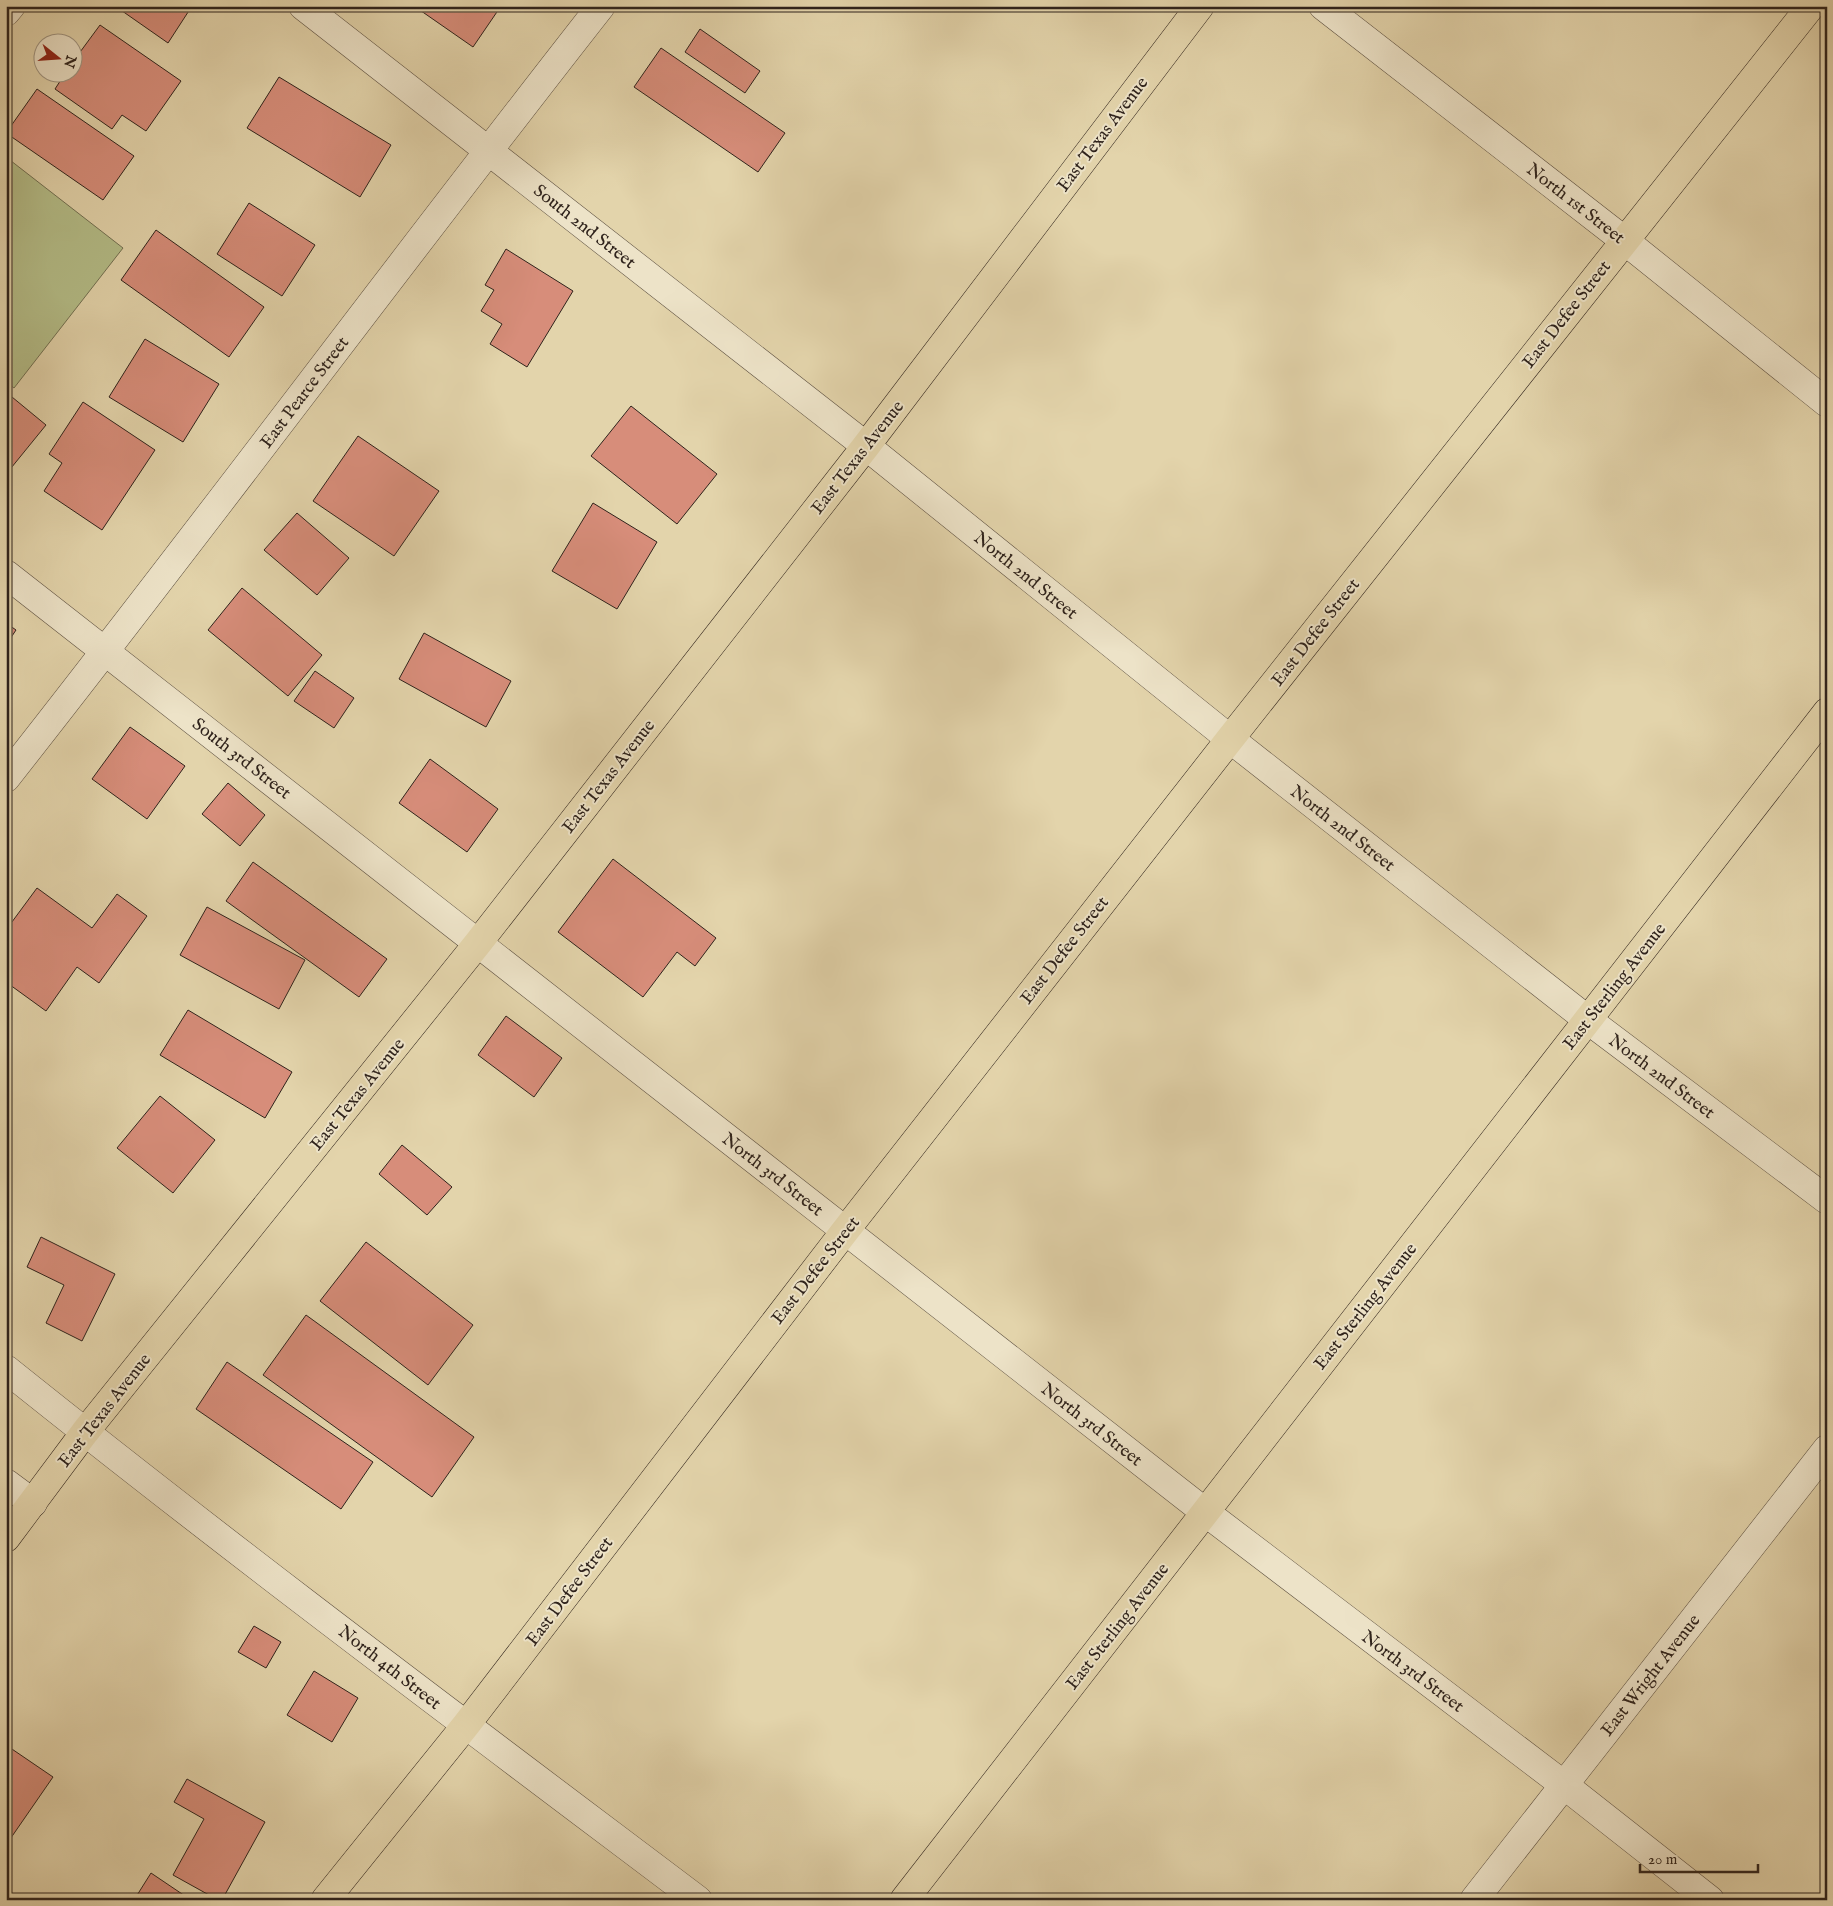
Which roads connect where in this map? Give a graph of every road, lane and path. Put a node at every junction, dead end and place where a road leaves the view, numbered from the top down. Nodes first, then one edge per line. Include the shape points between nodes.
1 (11, 6) edge
2 (303, 6) edge
3 (601, 6) edge
4 (1200, 6) edge
5 (1323, 6) edge
6 (1804, 9) edge
7 (6, 12) edge
8 (488, 150) junction
9 (1625, 241) junction
10 (1827, 403) edge
11 (866, 446) junction
12 (6, 574) edge
13 (105, 652) junction
14 (1827, 712) edge
15 (1230, 739) junction
16 (6, 778) edge
17 (478, 942) junction
18 (1588, 1020) junction
19 (1827, 1200) edge
20 (845, 1231) junction
21 (6, 1369) edge
22 (85, 1432) junction
23 (1827, 1449) edge
24 (6, 1484) edge
25 (33, 1504) junction
26 (1205, 1512) junction
27 (6, 1538) edge
28 (466, 1726) junction
29 (1564, 1785) junction
30 (325, 1900) edge
31 (698, 1900) edge
32 (904, 1900) edge
33 (1474, 1900) edge
34 (1710, 1900) edge

1 - 7 street
2 - 8 street, South 2nd Street
3 - 8 street, East Pearce Street
4 - 11 main road, East Texas Avenue
5 - 9 street, North 1st Street
6 - 9 main road, East Defee Street
8 - 11 street, South 2nd Street
8 - 13 street, East Pearce Street
9 - 10 street, North 1st Street
9 - 15 main road, East Defee Street
11 - 15 street, North 2nd Street
11 - 17 main road, East Texas Avenue
12 - 13 street, South 3rd Street
13 - 16 street, East Pearce Street
13 - 17 street, South 3rd Street
14 - 18 main road, East Sterling Avenue
15 - 18 street, North 2nd Street
15 - 20 main road, East Defee Street
17 - 20 street, North 3rd Street
17 - 22 main road, East Texas Avenue
18 - 19 street, North 2nd Street
18 - 26 main road, East Sterling Avenue
20 - 26 street, North 3rd Street
20 - 28 main road, East Defee Street
21 - 22 street, North 4th Street
22 - 25 main road, East Texas Avenue
22 - 28 street, North 4th Street
23 - 29 street, East Wright Avenue
24 - 25 street
25 - 27 main road, East Texas Avenue
26 - 29 street, North 3rd Street
26 - 32 main road, East Sterling Avenue
28 - 30 main road, East Defee Street
28 - 31 street, North 4th Street
29 - 33 street, East Wright Avenue
29 - 34 street, North 3rd Street

